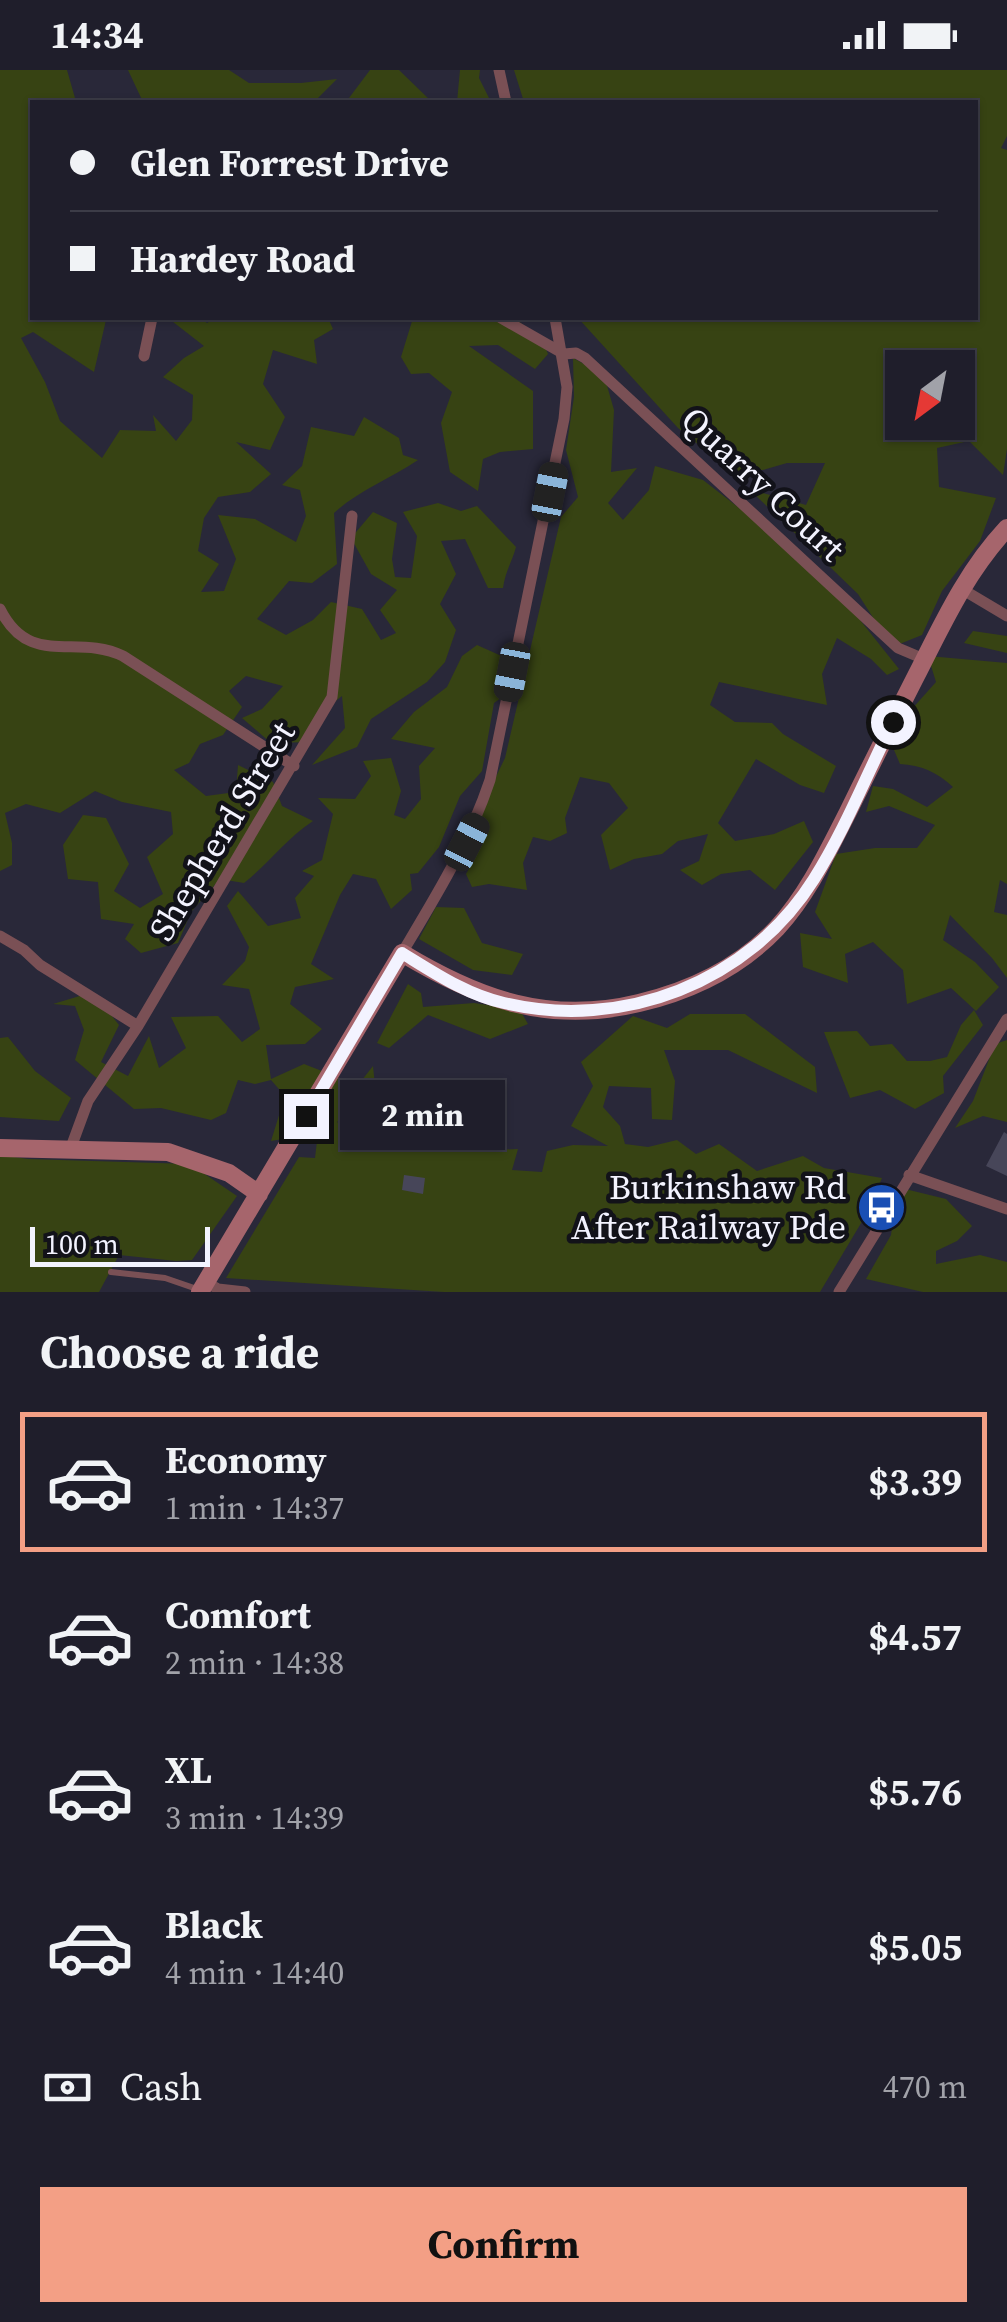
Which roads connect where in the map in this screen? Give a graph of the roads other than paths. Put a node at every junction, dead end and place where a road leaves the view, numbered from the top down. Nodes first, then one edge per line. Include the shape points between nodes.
1 (499, 70) edge
2 (506, 100) edge
3 (152, 320) edge
4 (504, 320) edge
5 (556, 320) edge
6 (564, 354) junction
7 (144, 356) dead end
8 (352, 516) dead end
9 (1007, 528) edge
10 (960, 588) junction
11 (0, 609) edge
12 (1007, 616) edge
13 (924, 659) junction
14 (294, 766) junction
15 (0, 936) edge
16 (402, 953) junction
17 (1007, 1019) edge
18 (138, 1026) junction
19 (0, 1148) edge
20 (70, 1150) junction
21 (909, 1175) junction
22 (259, 1194) junction
23 (1007, 1209) edge
24 (110, 1272) dead end
25 (202, 1288) edge
26 (245, 1292) edge
27 (840, 1292) edge

1 - 2 street
3 - 7 street
4 - 6 street, Quarry Court
5 - 6 street
6 - 13 street, Quarry Court via 585,358 898,648
6 - 16 street via 564,419 490,780 458,860
8 - 14 street, Shepherd Street via 332,698
9 - 10 street
10 - 12 street
10 - 13 street
11 - 14 street via 16,634 32,644 96,645 124,656
13 - 16 street via 814,879 776,929 731,966 677,994 612,1010 553,1012 500,1002
14 - 18 street, Shepherd Street
15 - 18 street
16 - 22 street
17 - 21 street
18 - 20 street, Shepherd Street via 88,1102
19 - 20 street
20 - 22 street via 168,1152 229,1173
21 - 23 street
21 - 27 street
22 - 25 street
24 - 25 lane
25 - 26 street

